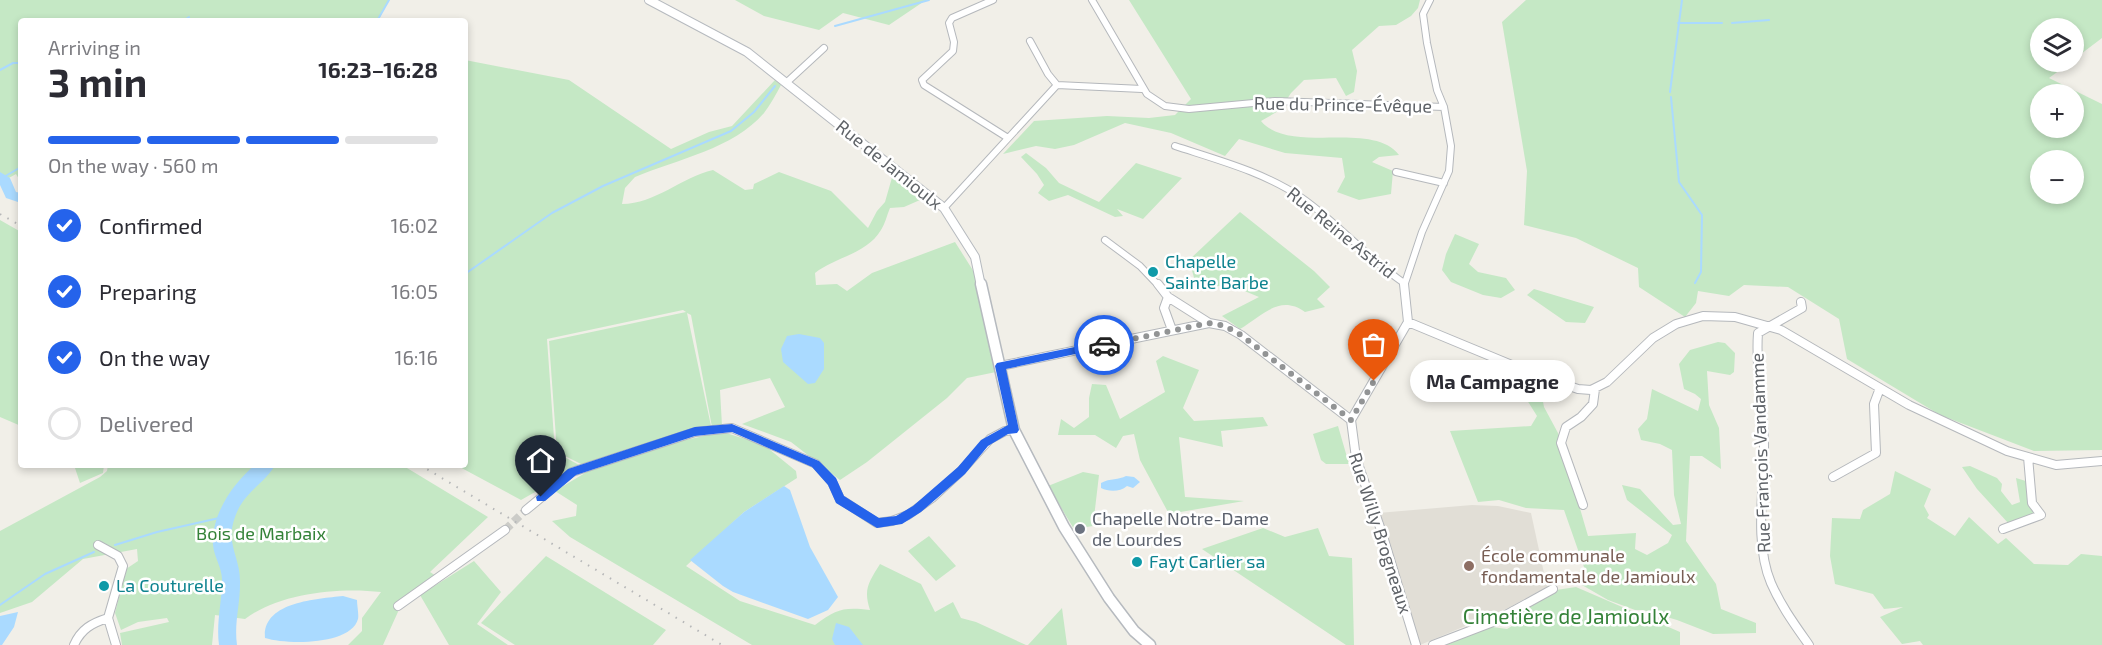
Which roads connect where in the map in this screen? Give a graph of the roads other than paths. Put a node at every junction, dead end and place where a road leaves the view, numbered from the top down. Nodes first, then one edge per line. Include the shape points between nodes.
1 (649, 0) edge
2 (993, 0) edge
3 (1092, 0) edge
4 (1431, 0) edge
5 (1030, 41) dead end
6 (824, 48) dead end
7 (786, 83) junction
8 (1056, 85) junction
9 (1142, 89) junction
10 (1444, 107) junction
11 (1008, 138) junction
12 (1175, 146) dead end
13 (1396, 172) dead end
14 (1444, 183) junction
15 (944, 208) junction
16 (1106, 240) dead end
17 (1404, 283) junction
18 (1168, 297) junction
19 (1801, 302) dead end
20 (1408, 322) junction
21 (1209, 323) junction
22 (1768, 329) junction
23 (1172, 330) junction
24 (1000, 366) junction
25 (1880, 388) junction
26 (1594, 389) junction
27 (1351, 420) junction
28 (1014, 430) junction
29 (2028, 457) junction
30 (2102, 461) edge
31 (1833, 477) dead end
32 (1583, 505) dead end
33 (526, 510) tunnel mouth
34 (506, 530) tunnel mouth
35 (2003, 530) dead end
36 (98, 545) dead end
37 (1553, 589) dead end
38 (398, 606) dead end
39 (108, 618) junction
40 (74, 645) edge
41 (116, 645) edge
42 (1150, 645) edge
43 (1416, 645) edge
44 (1433, 645) edge
45 (1809, 645) edge

1 - 7 street, Rue de Jamioulx via 747,52
2 - 11 street via 952,18 949,24 953,51 922,80 924,85
3 - 9 street
4 - 10 street via 1423,14 1437,90
5 - 8 street
6 - 7 street
7 - 15 street, Rue de Jamioulx
8 - 9 street
8 - 11 street
9 - 10 street, Rue du Prince-Évêque via 1158,105 1176,109 1275,101
10 - 14 street via 1451,146
11 - 15 street
12 - 17 street, Rue Reine Astrid via 1284,186 1336,224 1383,270
13 - 14 street
14 - 17 street
15 - 24 street, Rue de Jamioulx via 975,257
16 - 18 street via 1131,258
17 - 20 street
18 - 21 street
18 - 23 street via 1164,308
19 - 22 street, Rue François Vandamme via 1802,308
20 - 26 street via 1550,380 1588,391
20 - 27 street
21 - 23 street
21 - 27 street via 1241,335
22 - 25 street, Rue François Vandamme via 1781,330
22 - 26 street via 1720,315 1672,323
22 - 45 street, Rue François Vandamme via 1758,333 1756,363 1764,446 1764,557 1770,581 1785,611
23 - 24 street
24 - 28 street, Rue de Jamioulx
25 - 29 street, Rue François Vandamme via 2007,451
25 - 31 street via 1874,404 1876,453
26 - 32 street via 1593,404 1566,427 1561,443
27 - 43 street, Rue Willy Brogneaux via 1356,460
28 - 33 street via 985,443 962,471 898,520 877,523 840,499 832,482 816,464 732,428 695,432 572,472
28 - 42 street, Rue de Jamioulx via 1064,527 1109,598
29 - 30 street, Rue François Vandamme via 2056,465
29 - 35 street via 2032,503 2041,515
34 - 38 street
36 - 39 street via 118,556 123,566
37 - 44 street via 1493,622
39 - 40 street via 87,625
39 - 41 street

